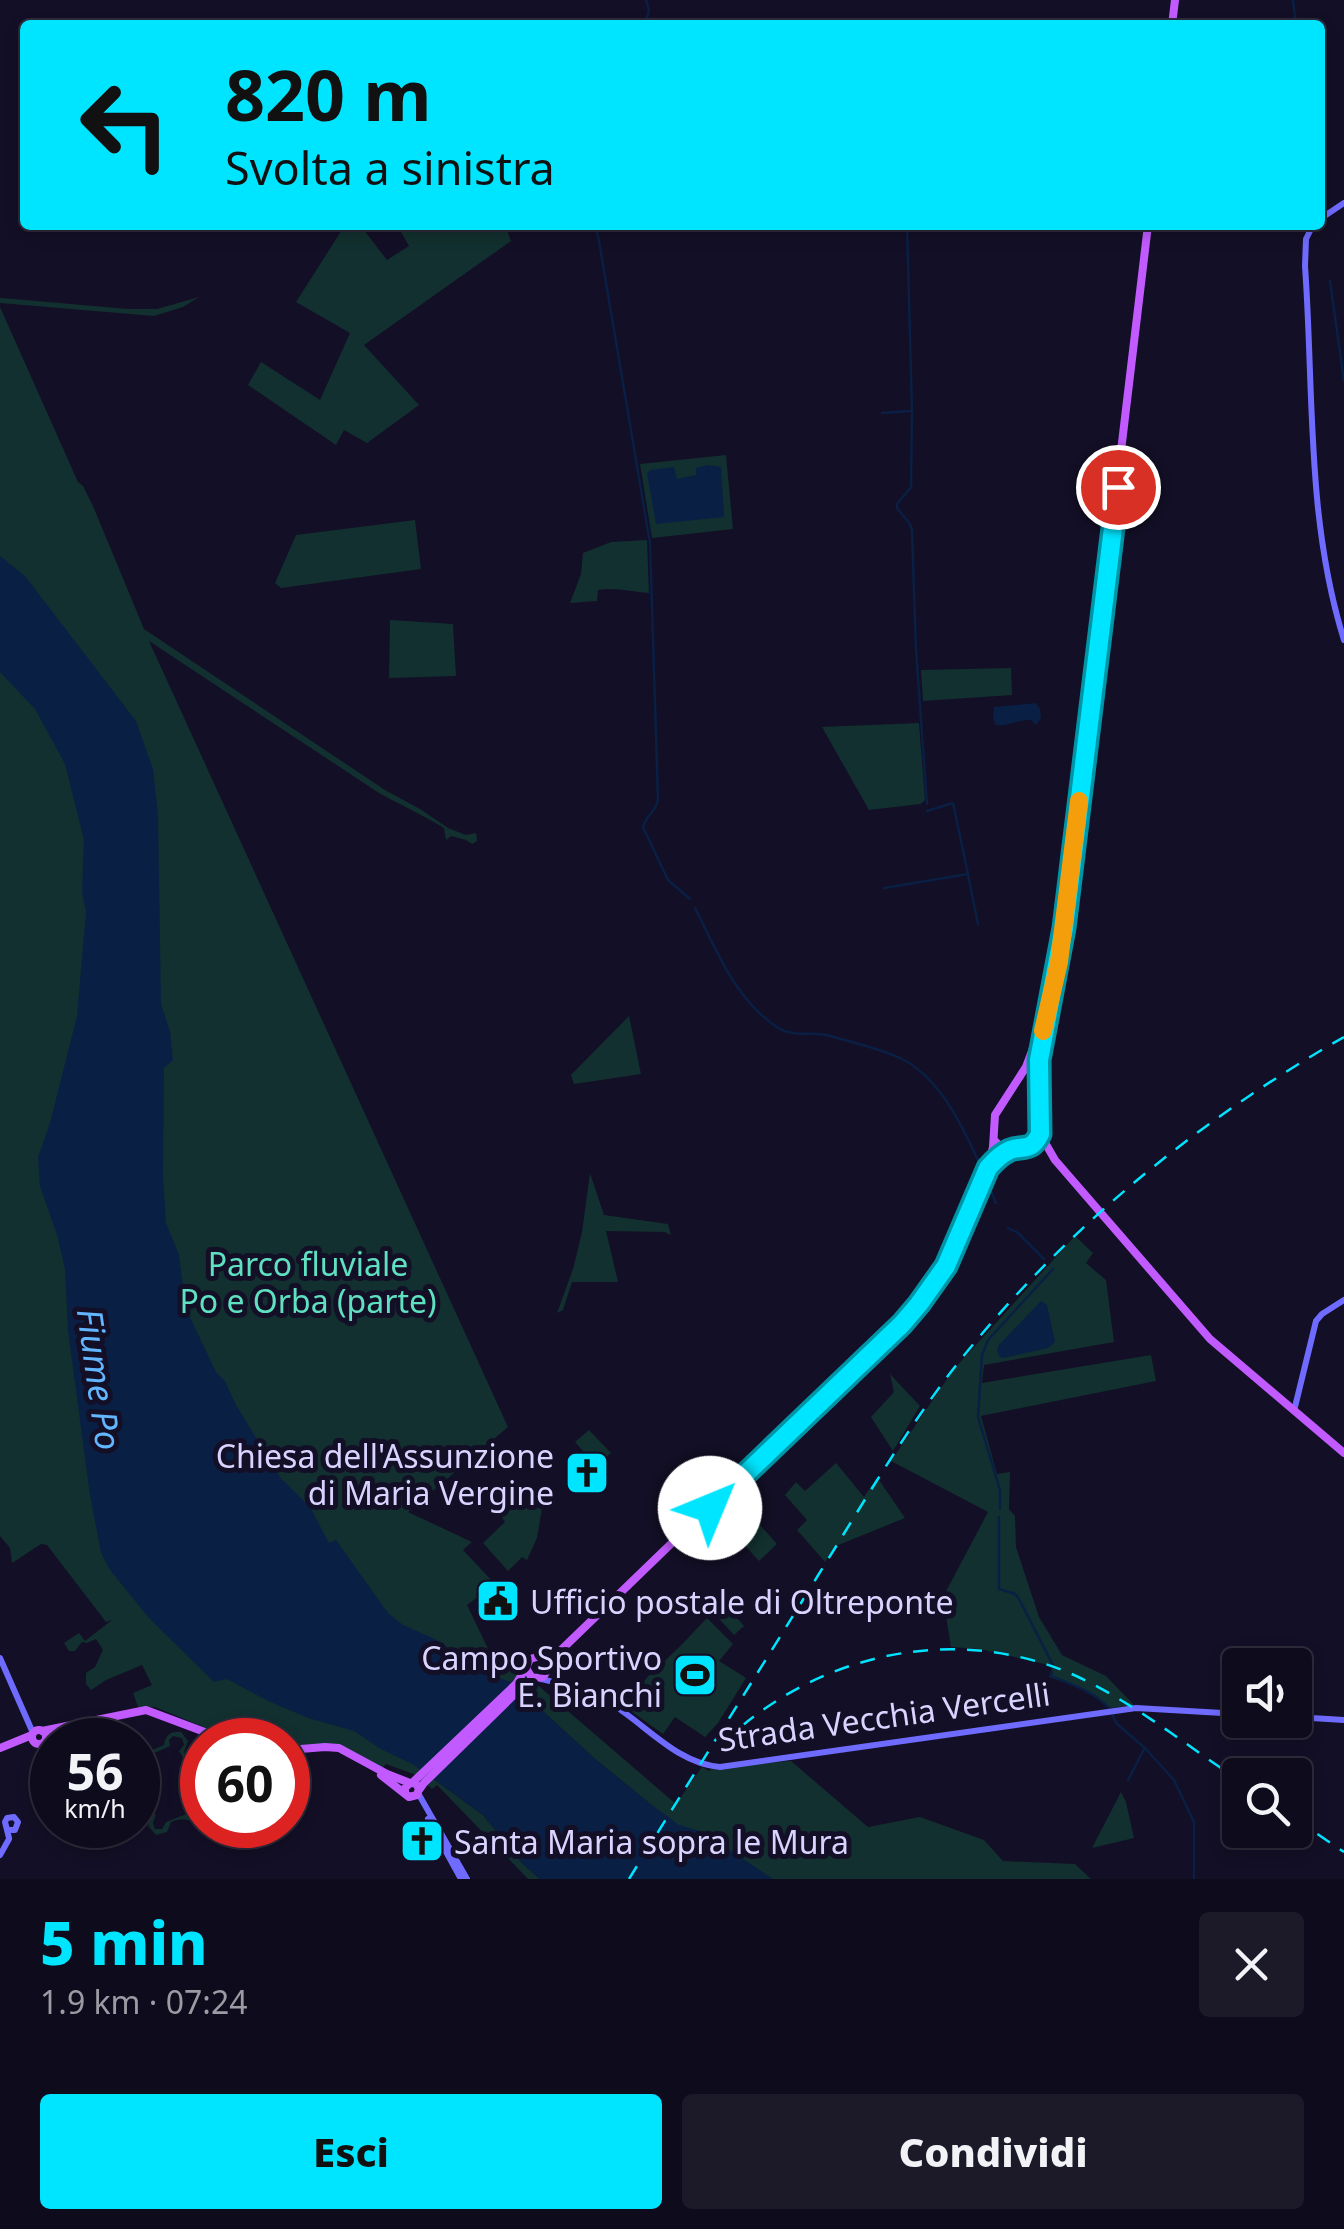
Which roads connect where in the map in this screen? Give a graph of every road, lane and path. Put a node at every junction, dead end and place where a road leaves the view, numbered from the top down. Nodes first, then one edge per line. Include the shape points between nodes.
1 (1147, 230) edge
2 (1311, 230) edge
3 (1344, 638) edge
4 (1046, 1017) junction
5 (1011, 1091) junction
6 (1039, 1095) junction
7 (1040, 1134) junction
8 (994, 1140) junction
9 (1024, 1148) junction
10 (1013, 1149) junction
11 (1054, 1160) junction
12 (986, 1172) junction
13 (1344, 1300) edge
14 (1294, 1411) junction
15 (1344, 1453) edge
16 (559, 1652) junction
17 (540, 1657) junction
18 (0, 1658) edge
19 (548, 1669) junction
20 (531, 1676) junction
21 (556, 1682) junction
22 (1222, 1713) edge
23 (105, 1718) edge
24 (1312, 1718) edge
25 (30, 1720) edge
26 (1344, 1720) edge
27 (180, 1723) edge
28 (30, 1738) edge
29 (0, 1748) edge
30 (310, 1748) edge
31 (415, 1788) junction
32 (6, 1828) edge
33 (0, 1855) edge
34 (464, 1879) edge

1 - 4 main road via 1064,928
2 - 3 street via 1305,266 1316,493 1326,572
4 - 5 main road
4 - 6 main road
5 - 6 main road via 1028,1084
5 - 8 main road via 995,1115
6 - 7 main road
7 - 9 main road
7 - 11 main road
8 - 10 main road
8 - 12 main road
9 - 10 main road
9 - 11 main road
10 - 12 main road
11 - 14 main road via 1210,1340
12 - 16 main road via 956,1246 919,1304
13 - 14 street via 1316,1321
14 - 15 main road
16 - 17 main road
16 - 19 main road
17 - 19 main road
17 - 20 main road via 530,1659
18 - 25 street
19 - 20 main road
19 - 21 street
20 - 21 street, Strada Vecchia Vercelli
20 - 31 main road
21 - 22 street, Strada Vecchia Vercelli via 605,1700 694,1762 720,1768 1136,1708
23 - 27 main road via 146,1710
24 - 26 street
28 - 29 main road
30 - 31 main road via 339,1748
31 - 34 street
32 - 33 street

